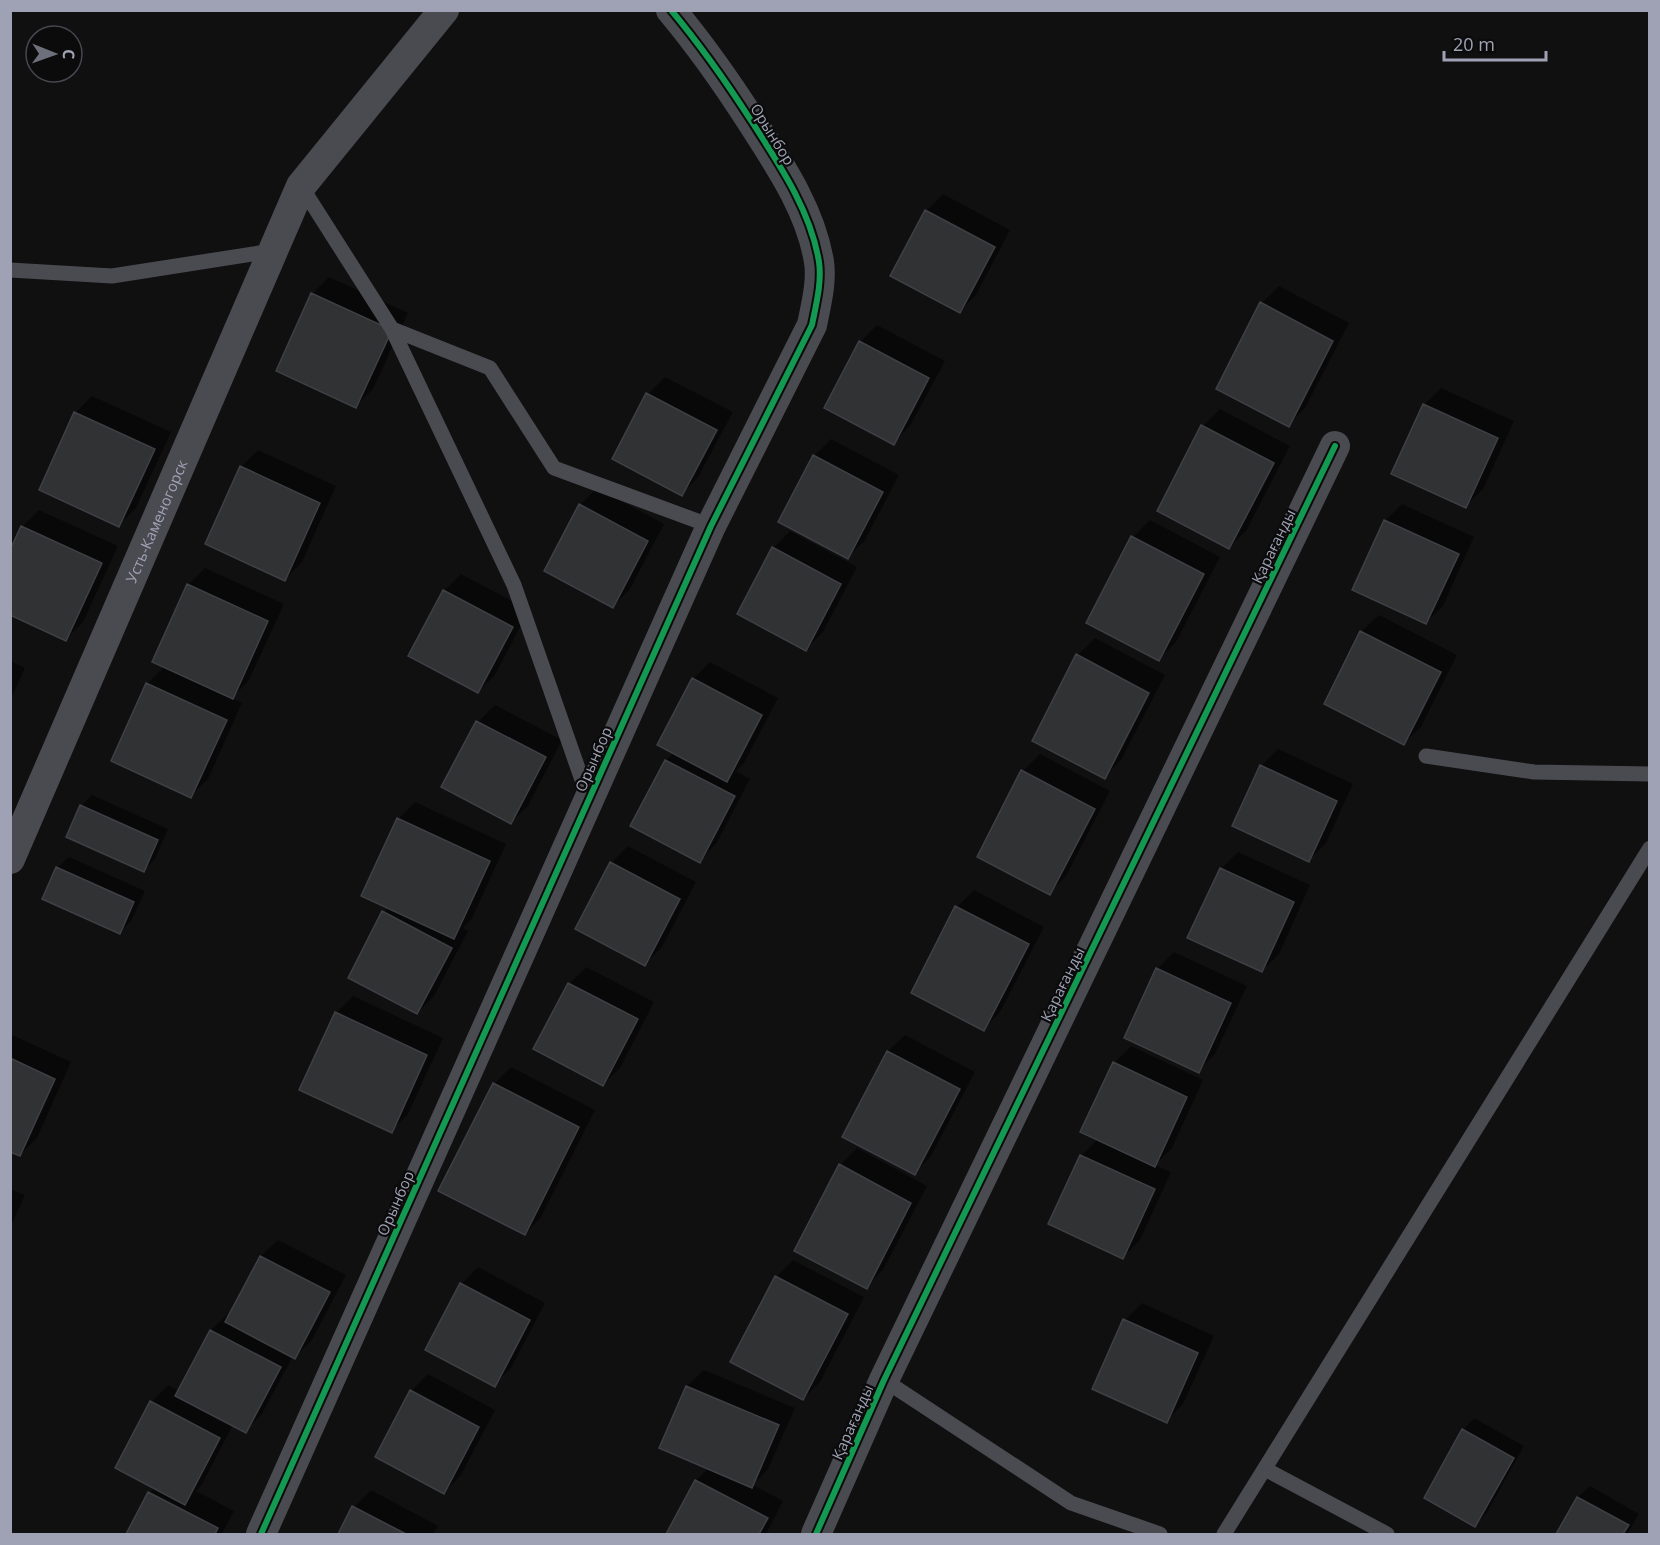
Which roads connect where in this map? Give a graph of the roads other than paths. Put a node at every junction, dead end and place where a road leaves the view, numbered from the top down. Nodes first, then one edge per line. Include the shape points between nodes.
1 (444, 10) edge
2 (671, 10) edge
3 (301, 186) junction
4 (272, 251) junction
5 (10, 270) edge
6 (392, 329) junction
7 (1335, 446) dead end
8 (711, 526) junction
9 (1426, 756) dead end
10 (1650, 774) edge
11 (589, 799) junction
12 (1650, 848) edge
13 (10, 859) edge
14 (884, 1380) junction
15 (1265, 1469) junction
16 (261, 1534) edge
17 (816, 1534) edge
18 (1160, 1534) edge
19 (1224, 1534) edge
20 (1387, 1534) edge

1 - 3 street, Усть-Каменогорск
2 - 8 street, Орынбор via 699,44 778,162 801,209 819,264 812,325
3 - 4 street, Усть-Каменогорск
3 - 6 lane
4 - 5 lane via 112,276
4 - 13 street, Усть-Каменогорск
6 - 8 lane via 490,368 554,468
6 - 11 lane via 514,585
7 - 14 street, Қарағанды
8 - 11 street, Орынбор
9 - 10 lane via 1534,772
11 - 16 street, Орынбор
12 - 15 lane
14 - 17 street, Қарағанды
14 - 18 lane via 1071,1503
15 - 19 lane
15 - 20 lane

